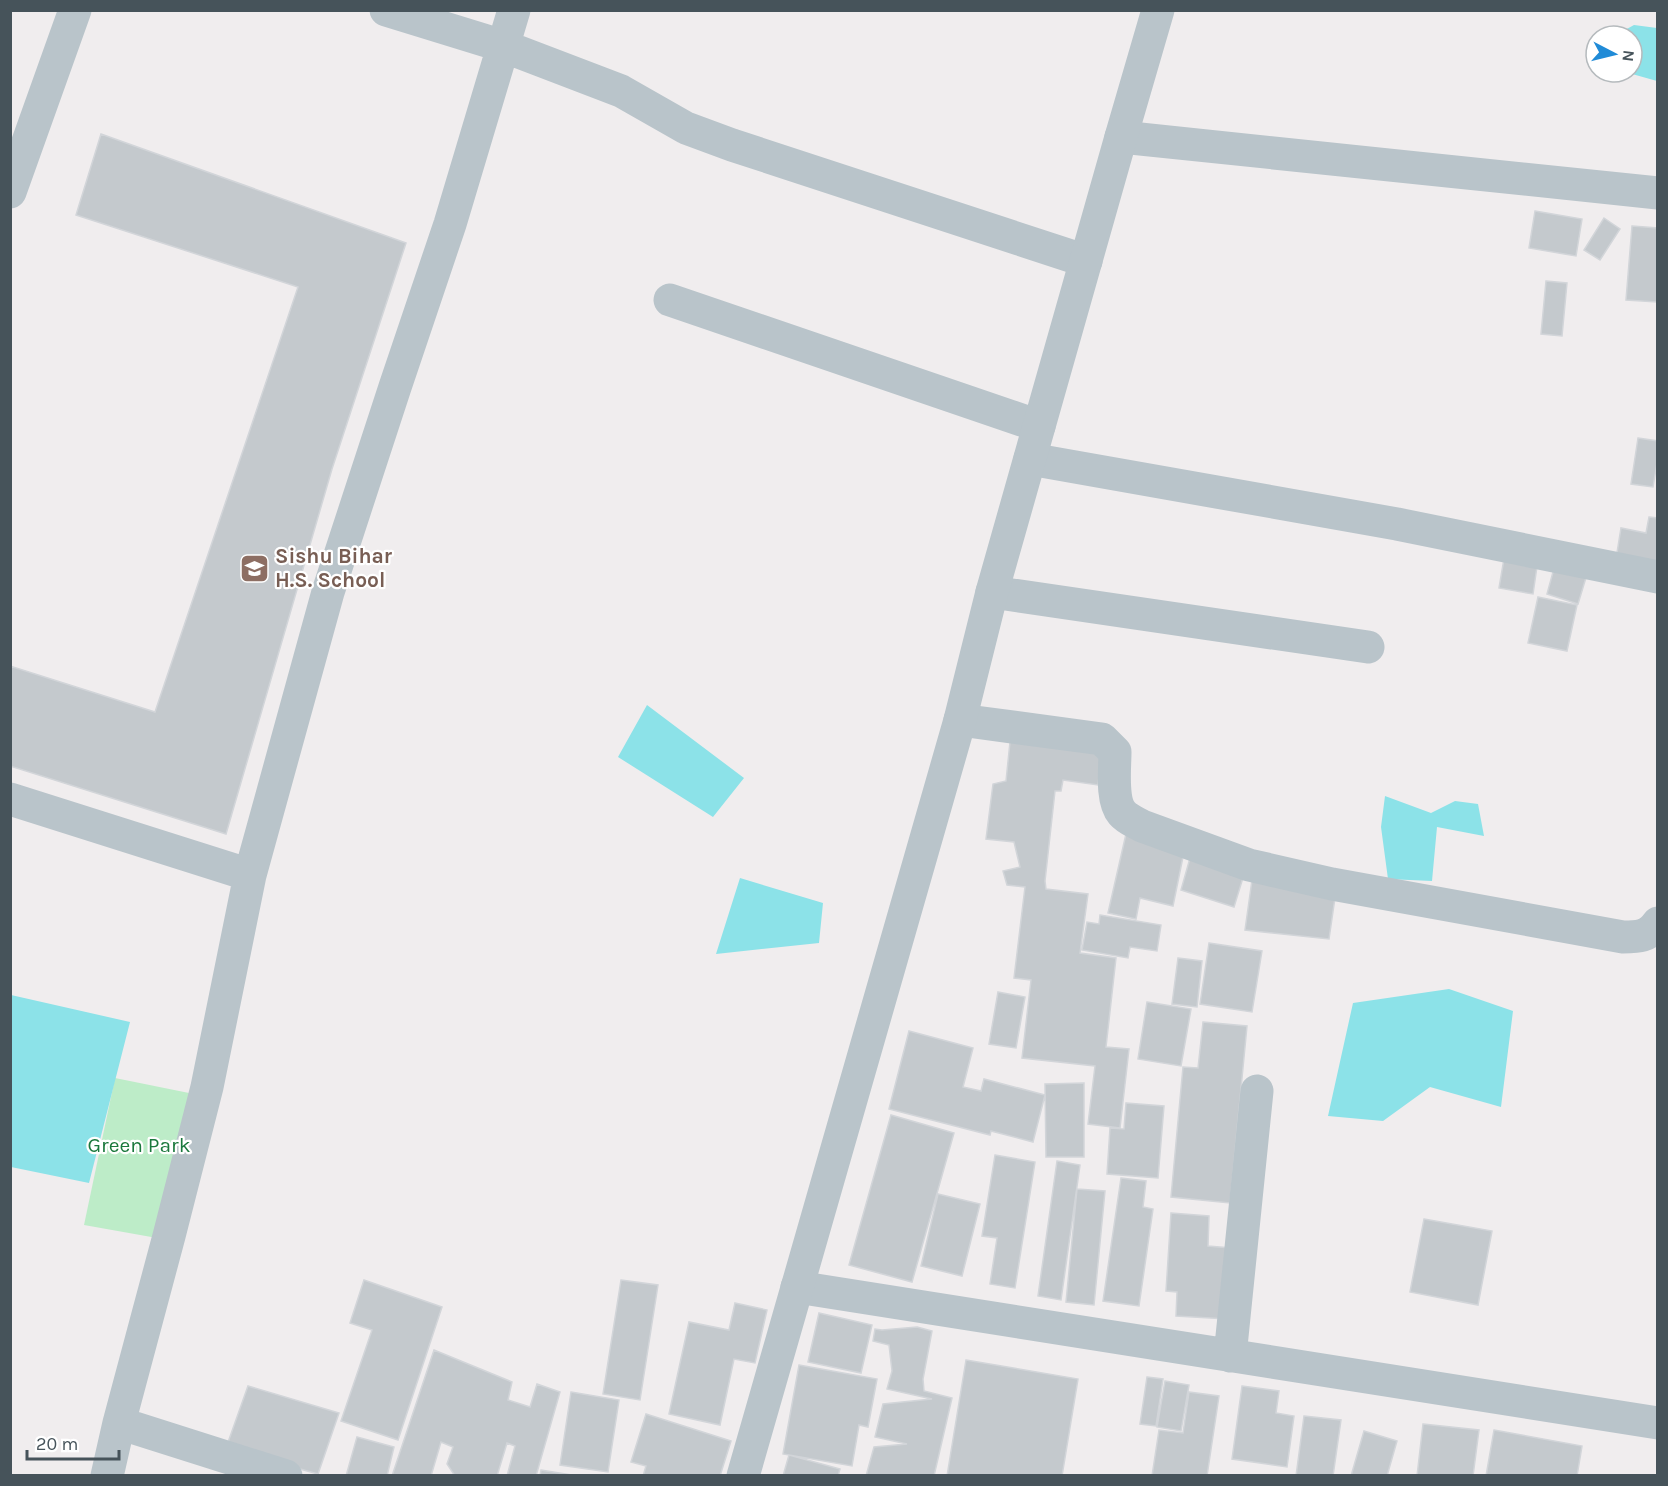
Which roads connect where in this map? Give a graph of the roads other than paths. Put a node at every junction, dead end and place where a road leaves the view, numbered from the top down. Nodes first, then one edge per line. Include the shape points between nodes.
1 (75, 10) edge
2 (386, 10) edge
3 (514, 10) edge
4 (1158, 10) edge
5 (503, 46) junction
6 (1121, 136) junction
7 (10, 192) edge
8 (1658, 193) edge
9 (1086, 261) junction
10 (670, 300) dead end
11 (1039, 426) junction
12 (1030, 459) junction
13 (1658, 577) edge
14 (992, 591) junction
15 (1368, 647) dead end
16 (960, 720) junction
17 (10, 799) edge
18 (250, 875) junction
19 (1658, 923) edge
20 (1257, 1091) dead end
21 (797, 1287) junction
22 (1230, 1356) junction
23 (1658, 1423) edge
24 (119, 1424) junction
25 (107, 1476) edge
26 (286, 1476) edge
27 (743, 1476) edge

1 - 7 street
2 - 5 street
3 - 5 street
4 - 6 street
5 - 9 street via 621,92 686,128
5 - 18 street via 450,224 328,592
6 - 8 street
6 - 9 street
9 - 11 street
10 - 11 street
11 - 12 street
12 - 13 street via 1397,524
12 - 14 street
14 - 15 street
14 - 16 street
16 - 19 street via 1102,739 1115,752 1116,801 1121,813 1142,826 1249,865 1623,937 1641,937
16 - 21 street
17 - 18 street
18 - 24 street via 207,1087
20 - 22 street
21 - 22 street
21 - 27 street
22 - 23 street
24 - 25 street
24 - 26 street

